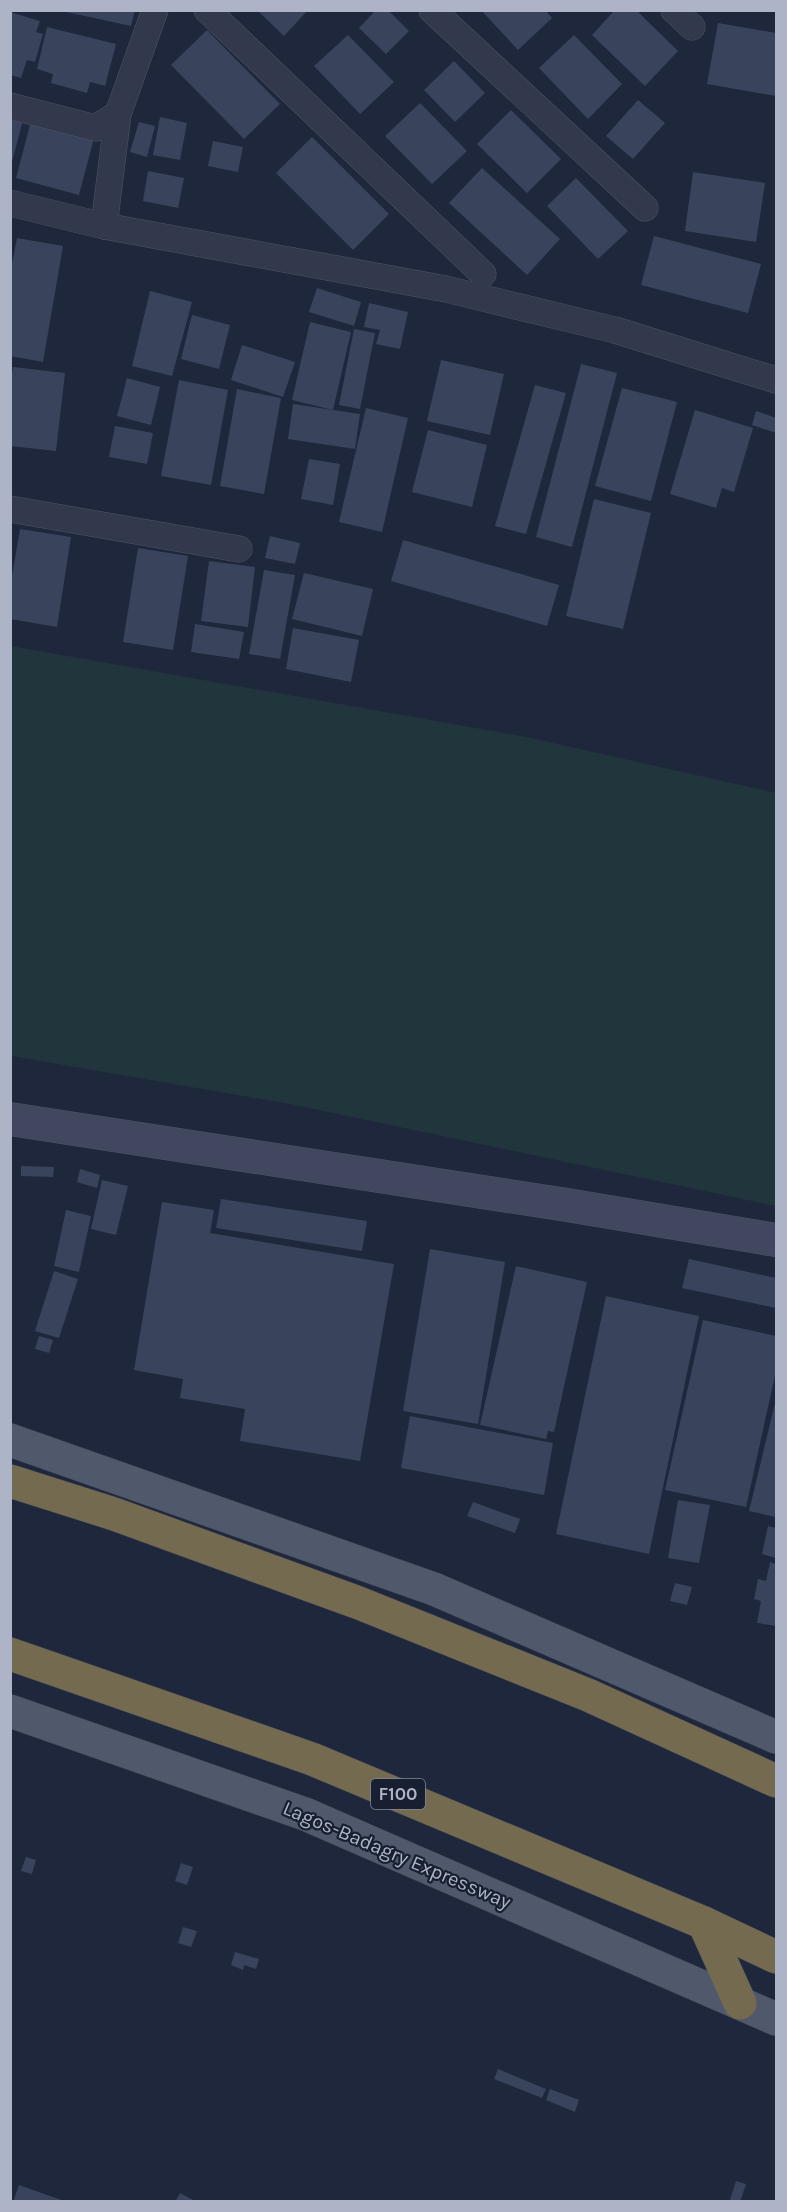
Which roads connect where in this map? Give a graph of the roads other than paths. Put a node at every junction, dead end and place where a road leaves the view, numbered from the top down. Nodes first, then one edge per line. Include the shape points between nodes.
1 (155, 10) edge
2 (207, 10) edge
3 (432, 10) edge
4 (10, 106) edge
5 (118, 114) junction
6 (10, 203) edge
7 (645, 208) dead end
8 (104, 226) junction
9 (483, 274) dead end
10 (776, 379) edge
11 (10, 509) edge
12 (239, 549) dead end
13 (10, 1119) edge
14 (777, 1240) edge
15 (10, 1440) edge
16 (10, 1481) edge
17 (10, 1654) edge
18 (10, 1711) edge
19 (777, 1737) edge
20 (777, 1781) edge
21 (704, 1923) junction
22 (777, 1957) edge
23 (740, 2002) junction
24 (777, 2019) edge

1 - 5 street
2 - 9 street
3 - 7 street
4 - 5 street via 96,128
5 - 8 street
6 - 8 street
8 - 10 street via 446,289 615,330
11 - 12 street
13 - 14 main road
15 - 19 main road via 434,1589
16 - 20 highway via 114,1514 359,1603 588,1695
17 - 21 highway, F100 via 312,1759
18 - 23 main road, Lagos-Badagry Expressway via 305,1814
21 - 22 highway, F100
21 - 23 highway
23 - 24 main road, Lagos-Badagry Expressway

